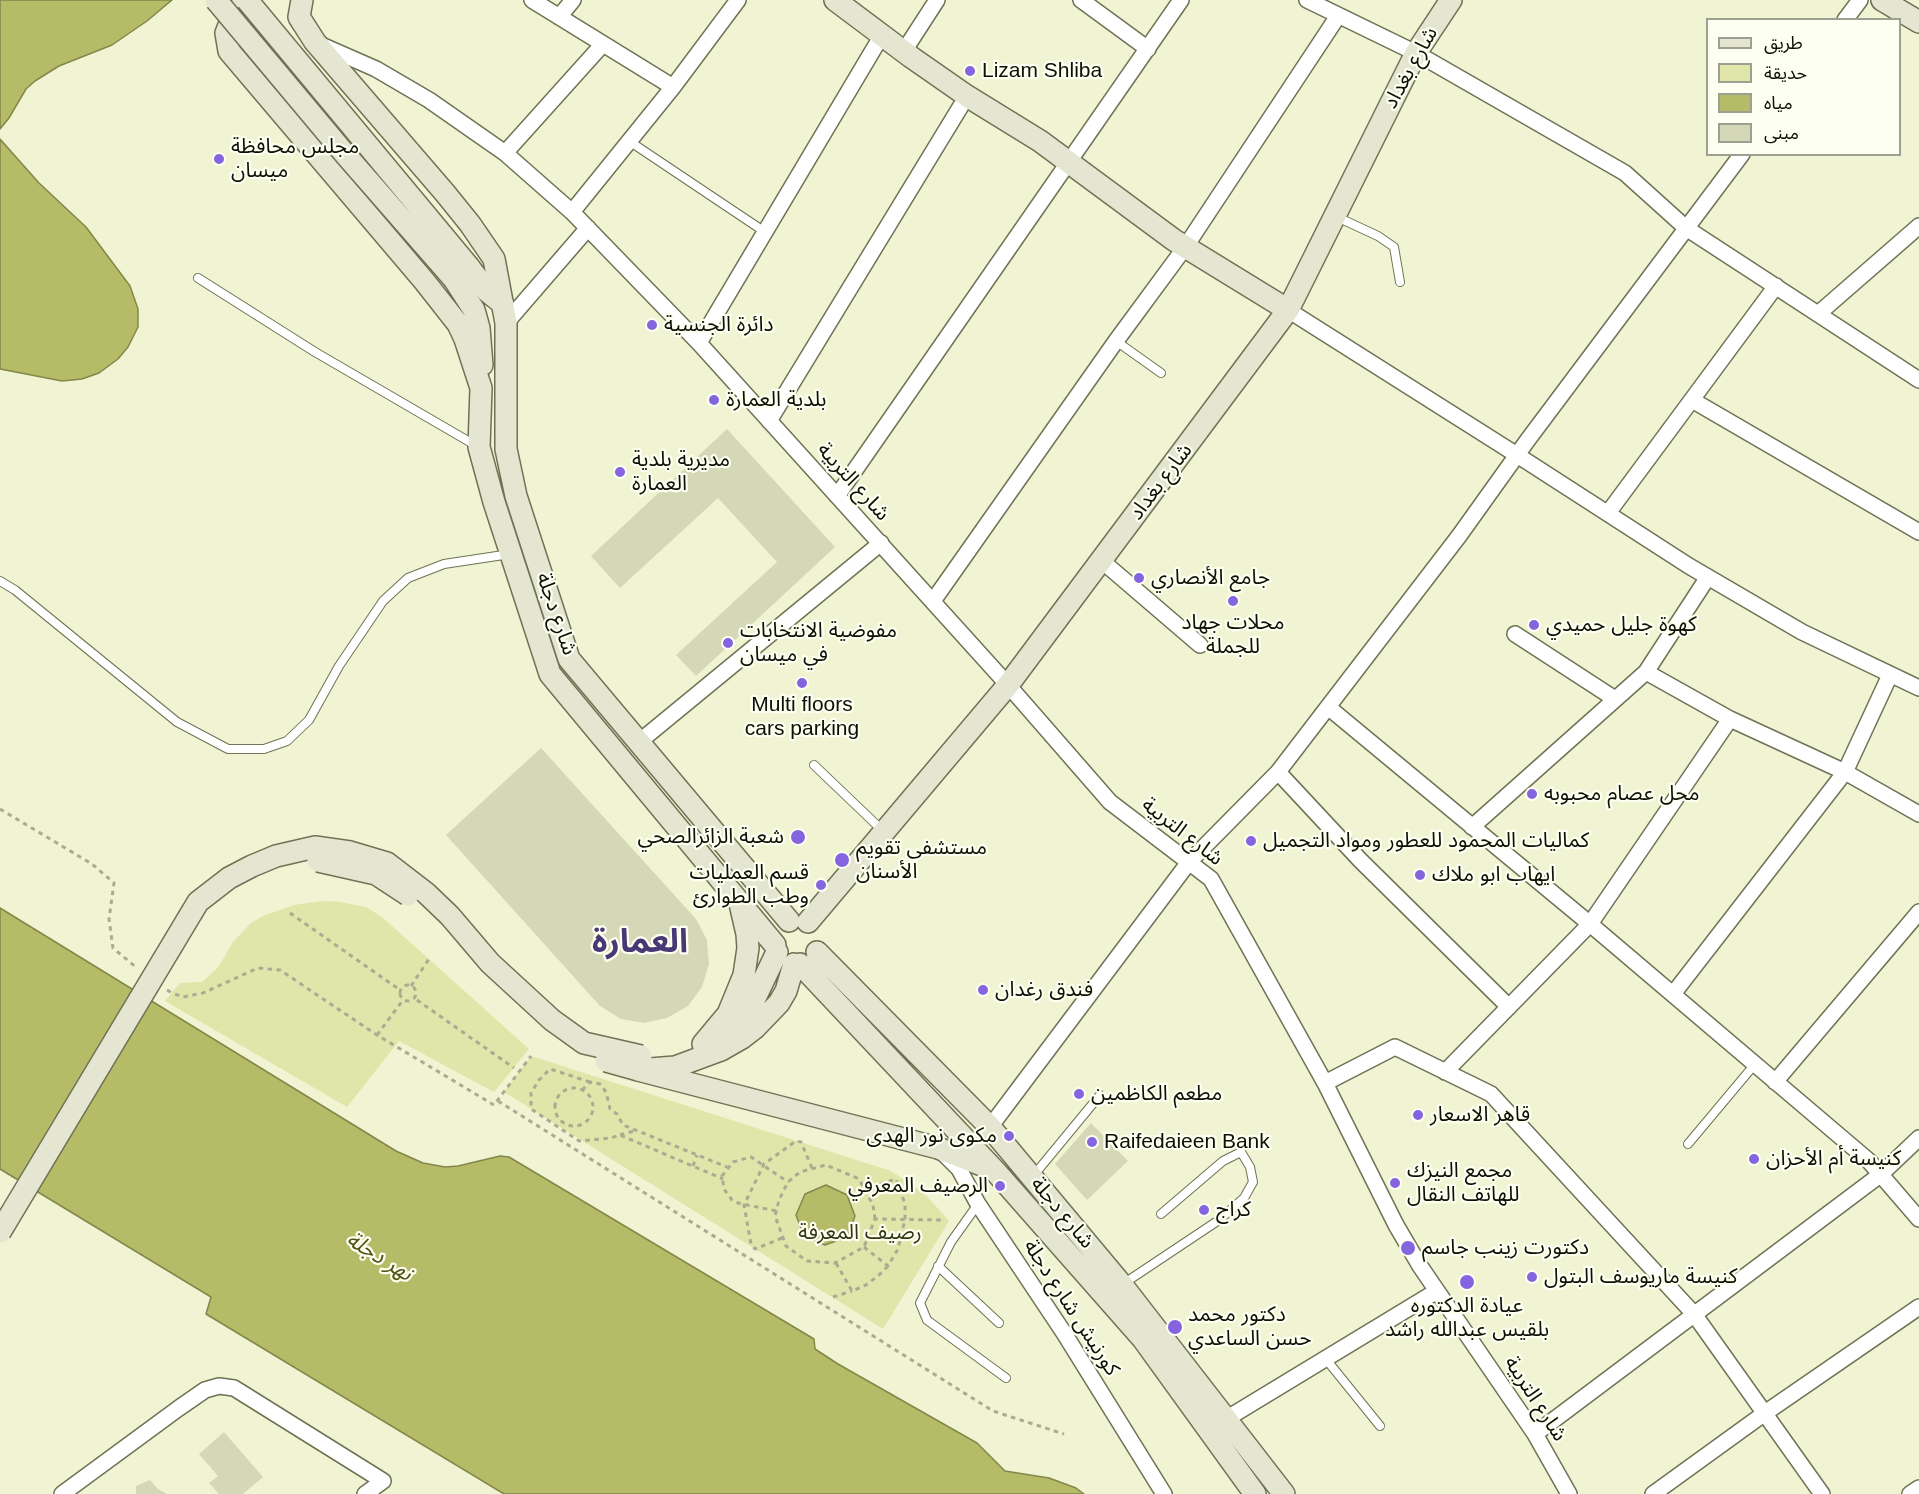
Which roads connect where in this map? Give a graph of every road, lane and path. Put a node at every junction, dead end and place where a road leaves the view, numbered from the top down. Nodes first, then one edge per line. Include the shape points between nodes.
1 (216, 0) edge
2 (247, 0) edge
3 (302, 0) edge
4 (531, 0) edge
5 (573, 0) edge
6 (738, 0) edge
7 (835, 0) edge
8 (937, 0) edge
9 (1081, 0) edge
10 (1181, 0) edge
11 (1306, 0) edge
12 (1451, 0) edge
13 (1860, 0) edge
14 (1882, 0) edge
15 (1338, 16) junction
16 (560, 17) junction
17 (1846, 18) edge
18 (1919, 22) edge
19 (882, 35) junction
20 (315, 42) junction
21 (603, 44) junction
22 (1148, 49) junction
23 (904, 51) junction
24 (1416, 53) junction
25 (673, 87) junction
26 (967, 96) junction
27 (629, 141) junction
28 (505, 153) junction
29 (1740, 156) edge
30 (1069, 162) junction
31 (572, 212) junction
32 (1335, 217) junction
33 (1919, 226) edge
34 (588, 228) junction
35 (1686, 228) junction
36 (765, 232) junction
37 (1186, 246) junction
38 (461, 273) junction
39 (198, 278) dead end
40 (1400, 282) dead end
41 (1776, 286) junction
42 (1288, 310) junction
43 (504, 314) junction
44 (1818, 314) junction
45 (1116, 341) junction
46 (699, 343) junction
47 (1161, 373) dead end
48 (1919, 380) edge
49 (481, 388) junction
50 (1692, 400) junction
51 (769, 421) junction
52 (479, 447) junction
53 (1517, 454) junction
54 (837, 496) junction
55 (1608, 513) junction
56 (1919, 532) edge
57 (881, 543) junction
58 (512, 554) junction
59 (1102, 561) junction
60 (1708, 577) junction
61 (0, 581) edge
62 (933, 601) junction
63 (1515, 634) dead end
64 (1200, 645) dead end
65 (1646, 672) junction
66 (1890, 675) junction
67 (1008, 685) junction
68 (1919, 688) edge
69 (1615, 699) junction
70 (1328, 707) junction
71 (1730, 719) junction
72 (639, 742) junction
73 (814, 765) dead end
74 (1278, 772) junction
75 (1845, 772) junction
76 (0, 809) edge
77 (1919, 814) edge
78 (1472, 827) junction
79 (884, 832) junction
80 (1189, 862) junction
81 (740, 904) junction
82 (1919, 912) edge
83 (290, 913) dead end
84 (798, 922) junction
85 (1590, 924) junction
86 (793, 956) junction
87 (429, 959) dead end
88 (139, 969) dead end
89 (411, 986) junction
90 (164, 987) dead end
91 (400, 990) junction
92 (1672, 994) junction
93 (403, 1000) junction
94 (417, 1000) dead end
95 (1509, 1007) junction
96 (377, 1035) junction
97 (703, 1044) junction
98 (531, 1056) dead end
99 (639, 1063) junction
100 (1755, 1064) junction
101 (514, 1068) dead end
102 (1445, 1071) junction
103 (578, 1078) junction
104 (590, 1082) junction
105 (1775, 1082) junction
106 (1325, 1083) junction
107 (576, 1088) junction
108 (582, 1090) junction
109 (1100, 1095) dead end
110 (498, 1101) junction
111 (563, 1122) junction
112 (554, 1125) junction
113 (623, 1125) junction
114 (990, 1127) junction
115 (561, 1130) junction
116 (636, 1130) junction
117 (627, 1132) junction
118 (620, 1135) junction
119 (1919, 1138) edge
120 (631, 1139) junction
121 (1688, 1144) dead end
122 (938, 1148) junction
123 (697, 1155) junction
124 (764, 1164) junction
125 (693, 1166) junction
126 (727, 1167) junction
127 (812, 1168) junction
128 (996, 1172) junction
129 (1880, 1175) junction
130 (1032, 1177) junction
131 (723, 1179) junction
132 (788, 1182) junction
133 (865, 1189) junction
134 (978, 1204) junction
135 (744, 1205) junction
136 (776, 1211) junction
137 (1161, 1214) dead end
138 (875, 1219) junction
139 (1919, 1219) edge
140 (905, 1220) junction
141 (942, 1220) dead end
142 (0, 1232) edge
143 (782, 1239) junction
144 (0, 1245) edge
145 (864, 1247) junction
146 (836, 1263) junction
147 (888, 1266) junction
148 (938, 1266) junction
149 (1122, 1285) junction
150 (852, 1291) junction
151 (1437, 1291) junction
152 (833, 1297) dead end
153 (1919, 1308) edge
154 (1694, 1314) junction
155 (999, 1323) dead end
156 (1325, 1358) junction
157 (1006, 1378) dead end
158 (1765, 1413) junction
159 (1226, 1419) junction
160 (1380, 1426) dead end
161 (1064, 1434) dead end
162 (1535, 1434) junction
163 (1919, 1488) edge
164 (62, 1494) edge
165 (365, 1494) edge
166 (1164, 1494) edge
167 (1255, 1494) edge
168 (1284, 1494) edge
169 (1569, 1494) edge
170 (1653, 1494) edge
171 (1822, 1494) edge
172 (1910, 1494) edge

1 - 38 main road, bridge via 344,153
2 - 38 main road, bridge
2 - 49 main road, شارع دجلة via 233,15 226,33 229,51 458,324
3 - 20 main road, شارع دجلة via 298,17
4 - 16 street
5 - 16 street
6 - 25 street
7 - 19 main road
8 - 23 street
9 - 22 street
10 - 22 street
11 - 15 street
12 - 24 main road, شارع بغداد
13 - 17 street
14 - 18 main road
15 - 24 street
15 - 37 street
16 - 21 street
19 - 23 main road
19 - 36 street
20 - 28 street, شارع التربية via 429,100
20 - 43 main road, شارع دجلة via 485,244 494,259
21 - 25 street
21 - 28 street
22 - 30 street
23 - 26 main road
24 - 32 main road, شارع بغداد
24 - 35 street via 1625,173
25 - 27 street
26 - 30 main road
26 - 51 street
27 - 31 street
27 - 36 lane
28 - 31 street, شارع التربية
29 - 35 street
30 - 37 main road
30 - 54 street
31 - 34 street, شارع التربية
32 - 40 lane via 1394,247
32 - 42 main road, شارع بغداد
33 - 44 street
34 - 43 street
34 - 46 street, شارع التربية
35 - 41 street
35 - 53 street
36 - 46 street
37 - 42 main road
37 - 45 street
38 - 43 main road via 487,291
38 - 49 main road, شارع دجلة via 479,328 483,355
39 - 52 lane via 315,352
41 - 44 street
41 - 50 street
42 - 53 street
42 - 59 main road, شارع بغداد
43 - 72 main road, شارع دجلة via 506,449 516,496 569,659
44 - 48 street
45 - 47 lane
45 - 62 street
46 - 51 street, شارع التربية
49 - 52 main road, شارع دجلة
50 - 55 street
50 - 56 street
51 - 54 street, شارع التربية
52 - 58 main road, شارع دجلة
53 - 55 street
53 - 70 street
54 - 57 street, شارع التربية
55 - 60 street
57 - 62 street, شارع التربية
57 - 72 street
58 - 61 lane via 444,564 408,578 383,601 339,666 309,720 287,741 264,749 228,749 177,722
58 - 81 main road, شارع دجلة via 550,674
59 - 64 street
59 - 67 main road, شارع بغداد
60 - 65 street
60 - 66 street via 1802,632
62 - 67 street, شارع التربية
63 - 69 street
65 - 69 street
65 - 71 street
66 - 68 street
66 - 75 street
67 - 79 main road, شارع بغداد
67 - 80 street, شارع التربية via 1110,802
69 - 78 street
70 - 74 street
70 - 78 street
71 - 75 street
71 - 85 street
72 - 84 main road, شارع دجلة
73 - 79 lane
74 - 80 street
74 - 95 street via 1360,860
75 - 77 street
75 - 92 street
76 - 88 path via 92,864 114,883 110,919 114,948
78 - 85 street
79 - 84 main road, شارع بغداد
80 - 106 street, شارع التربية via 1211,879
80 - 114 street
81 - 86 main road, شارع دجلة
81 - 97 main road via 748,948 744,975 728,1014
82 - 105 street
83 - 91 path
84 - 86 main road, شارع بغداد via 778,931
84 - 86 main road, شارع دجلة via 813,926 819,939
85 - 92 street
85 - 95 street
86 - 97 main road via 734,1029
86 - 99 main road via 789,984 779,1003 742,1038 675,1067
86 - 114 main road, شارع دجلة
86 - 128 main road, شارع دجلة
87 - 89 path
89 - 91 path
89 - 93 path via 415,997
90 - 96 path via 183,997 203,993 258,968 280,970
91 - 93 path
92 - 100 street
93 - 96 path
94 - 101 path
95 - 102 street
96 - 110 path via 494,1106
97 - 99 main road
98 - 110 path
99 - 122 main road
99 - 142 main road, bridge via 584,1043 552,1020 490,963 426,893 387,863 315,847 276,856 229,878 198,902
99 - 144 main road, bridge via 575,1053 494,981 436,918 376,874 315,860 272,872 235,889 211,908 195,929
100 - 105 street
100 - 121 lane
102 - 106 street via 1395,1047
102 - 154 street via 1491,1094
103 - 104 path
103 - 107 path
103 - 112 path via 550,1069 531,1093 531,1109
104 - 108 path
104 - 113 path via 600,1084 610,1109
105 - 129 street via 1869,1161
106 - 151 street, شارع التربية via 1396,1225
107 - 108 path
107 - 111 path via 564,1091 556,1101 556,1113
108 - 111 path via 593,1102 590,1118 576,1126
109 - 130 lane
110 - 161 path via 993,1411
111 - 112 path
111 - 115 path
112 - 115 path
113 - 116 path
113 - 117 path
114 - 130 main road, شارع دجلة
115 - 118 path via 579,1141
116 - 117 path
116 - 123 path
117 - 118 path
117 - 120 path
118 - 120 path
119 - 129 street
120 - 125 path
122 - 128 main road
122 - 134 street, كورنيش شارع دجلة via 959,1169
123 - 125 path
123 - 126 path
124 - 126 path via 751,1157
124 - 127 path via 796,1141 801,1142
124 - 132 path
124 - 135 path
125 - 131 path
126 - 131 path
127 - 132 path
127 - 133 path via 826,1165 860,1179
128 - 167 main road, شارع دجلة via 1143,1339
129 - 139 street
129 - 154 street
130 - 149 main road, شارع دجلة
131 - 135 path via 727,1194
132 - 136 path
133 - 138 path
133 - 140 path via 897,1179 905,1204
134 - 148 lane
134 - 166 street, كورنيش شارع دجلة
135 - 136 path
135 - 143 path via 755,1249
136 - 143 path
137 - 149 lane via 1222,1161 1241,1152 1253,1182 1244,1198 1219,1220
138 - 140 path
138 - 145 path
140 - 141 path
140 - 147 path via 898,1249
143 - 146 path via 807,1262
145 - 146 path
145 - 147 path
146 - 150 path
147 - 150 path
148 - 155 lane
148 - 157 lane via 920,1303 927,1320
149 - 159 main road, شارع دجلة
150 - 152 path
151 - 156 street
151 - 162 street, شارع التربية
153 - 158 street
154 - 158 street
154 - 162 street
156 - 159 street
156 - 160 lane
158 - 170 street
158 - 171 street
159 - 168 main road, شارع دجلة
162 - 169 street, شارع التربية
163 - 172 street
164 - 165 street via 205,1390 219,1386 234,1388 383,1481

